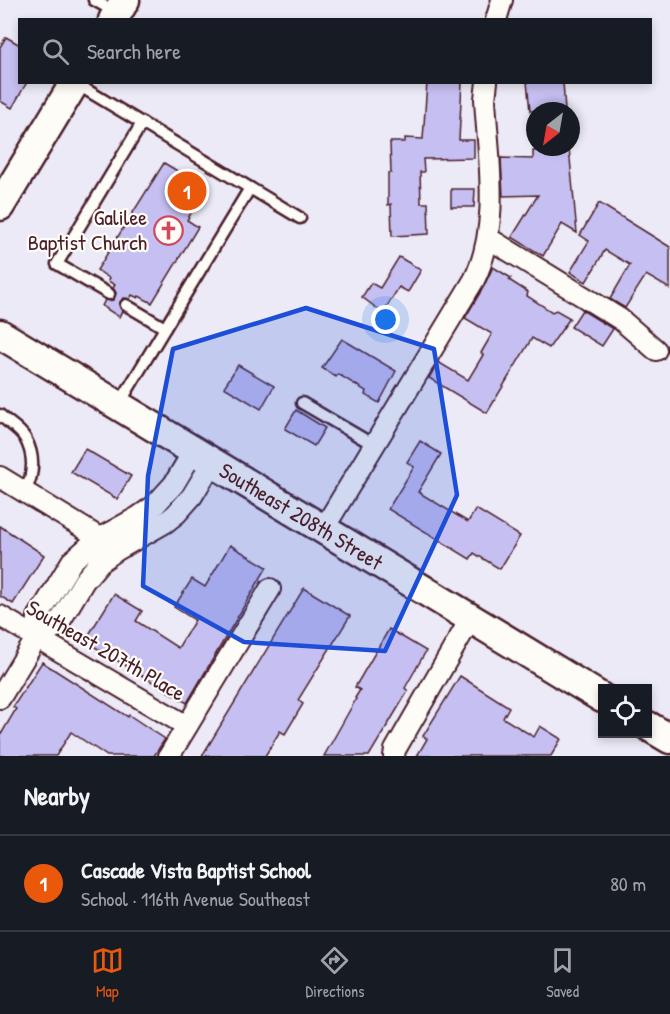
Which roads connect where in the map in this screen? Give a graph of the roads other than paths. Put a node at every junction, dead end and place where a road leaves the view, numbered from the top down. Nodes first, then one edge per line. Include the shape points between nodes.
1 (501, 0) edge
2 (496, 18) edge
3 (74, 84) edge
4 (78, 84) edge
5 (487, 84) edge
6 (142, 123) junction
7 (250, 188) junction
8 (0, 206) edge
9 (300, 218) dead end
10 (488, 238) junction
11 (109, 294) dead end
12 (126, 305) dead end
13 (165, 328) junction
14 (0, 334) edge
15 (656, 350) dead end
16 (302, 403) dead end
17 (118, 406) junction
18 (0, 415) edge
19 (374, 445) junction
20 (203, 457) junction
21 (0, 477) edge
22 (25, 492) junction
23 (324, 528) junction
24 (100, 537) junction
25 (117, 550) junction
26 (270, 589) dead end
27 (0, 616) edge
28 (471, 618) junction
29 (37, 637) junction
30 (598, 695) edge
31 (0, 698) edge
32 (187, 726) junction
33 (652, 728) edge
34 (670, 739) edge
35 (169, 756) edge
36 (394, 756) edge

1 - 2 street
3 - 8 main road
4 - 6 lane
5 - 10 street
6 - 7 lane
6 - 11 lane via 57,264
7 - 9 lane
7 - 13 lane
10 - 15 street via 620,319
10 - 19 street via 474,280
12 - 13 lane
13 - 17 lane
14 - 17 main road, Southeast 208th Street
16 - 19 lane
17 - 20 main road, Southeast 208th Street
18 - 22 lane via 24,436 33,464
19 - 23 street
20 - 23 main road, Southeast 208th Street
20 - 24 street via 154,506
20 - 25 street via 192,496 176,514
21 - 22 street
22 - 24 street
23 - 28 main road, Southeast 208th Street
24 - 25 street
24 - 29 street via 77,556 62,576 38,617
25 - 29 street via 89,573 57,626
26 - 32 street
27 - 29 street, Southeast 207th Place
28 - 30 main road, Southeast 208th Street
28 - 36 street
29 - 31 street
29 - 32 street, Southeast 207th Place
32 - 35 street
33 - 34 main road

